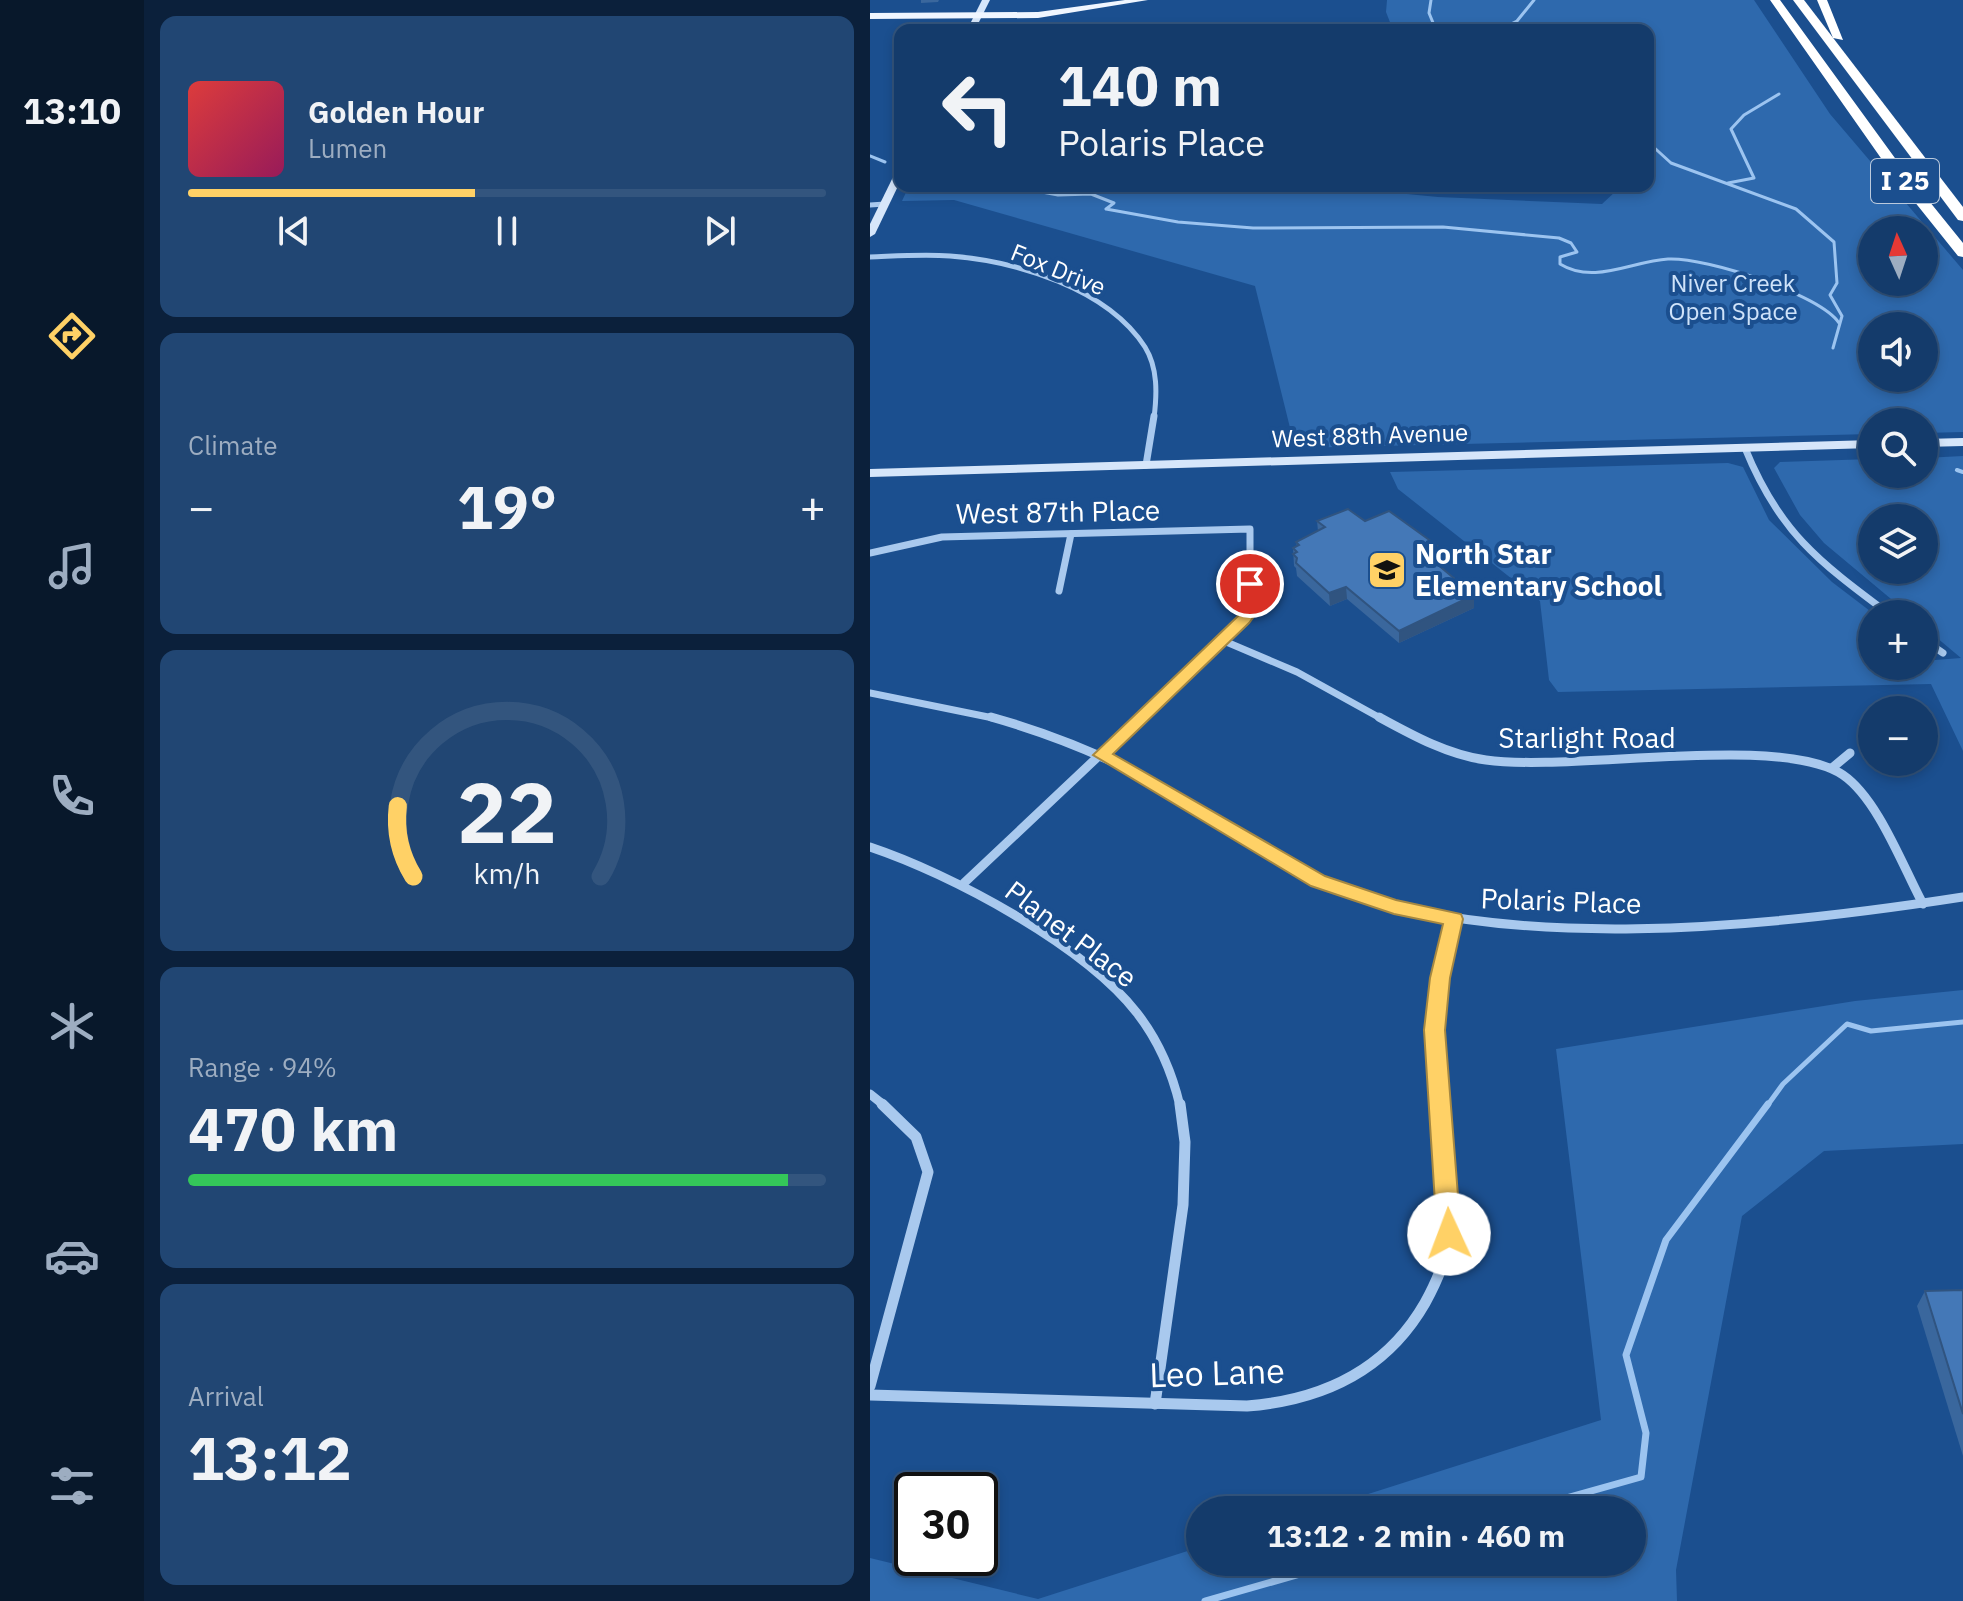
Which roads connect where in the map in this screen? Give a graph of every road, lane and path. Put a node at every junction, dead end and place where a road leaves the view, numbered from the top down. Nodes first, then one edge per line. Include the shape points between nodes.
1 (986, 0) edge
2 (1119, 0) edge
3 (1144, 0) edge
4 (1765, 0) edge
5 (1775, 0) edge
6 (1783, 0) edge
7 (1791, 0) edge
8 (1798, 0) edge
9 (1822, 0) edge
10 (979, 14) junction
11 (870, 16) edge
12 (974, 24) edge
13 (1796, 32) junction
14 (1824, 34) junction
15 (1866, 90) junction
16 (894, 185) edge
17 (885, 204) junction
18 (870, 205) edge
19 (1963, 217) edge
20 (870, 234) edge
21 (1963, 240) edge
22 (1963, 253) edge
23 (870, 257) edge
24 (1963, 442) edge
25 (1938, 443) edge
26 (1858, 444) edge
27 (1745, 448) junction
28 (1146, 465) junction
29 (870, 473) edge
30 (1071, 534) junction
31 (870, 553) edge
32 (1059, 591) dead end
33 (1871, 600) edge
34 (1224, 641) junction
35 (1938, 650) edge
36 (1943, 653) dead end
37 (870, 693) edge
38 (1850, 753) dead end
39 (1101, 755) junction
40 (1832, 768) junction
41 (870, 847) edge
42 (964, 883) junction
43 (1963, 897) edge
44 (1923, 904) junction
45 (1454, 919) junction
46 (870, 1094) edge
47 (870, 1386) edge
48 (870, 1395) edge
49 (1155, 1404) junction

1 - 10 main road
2 - 10 main road
3 - 10 main road via 1063,13
4 - 13 highway
5 - 13 highway, I 25
6 - 21 highway
7 - 14 highway
8 - 14 highway, I 25
9 - 15 highway
10 - 11 main road
10 - 12 main road
13 - 22 highway, I 25
14 - 15 highway, I 25
15 - 19 highway, I 25
16 - 17 main road
17 - 18 street
17 - 20 main road
23 - 28 street, Fox Drive via 986,261 1059,284 1109,309 1138,337 1155,373
24 - 25 main road
26 - 27 main road, West 88th Avenue
27 - 28 main road, West 88th Avenue
27 - 33 street via 1767,499 1788,528
28 - 29 main road, West 88th Avenue
30 - 31 street, West 87th Place via 942,537
30 - 32 street
30 - 34 street, West 87th Place via 1250,529 1250,611
34 - 39 street
34 - 40 street, Starlight Road via 1289,667 1414,735 1487,761 1557,765 1777,757
35 - 36 street
37 - 39 street, Polaris Place via 978,713
38 - 40 street
39 - 42 street
39 - 45 street, Polaris Place via 1318,881 1394,907
40 - 44 street, Starlight Road via 1861,795
41 - 42 street, Planet Place
42 - 49 street, Planet Place via 1096,973 1142,1018 1164,1054 1182,1103 1187,1172
43 - 44 street, Polaris Place
44 - 45 street, Polaris Place via 1817,918 1602,928
45 - 49 street, Leo Lane via 1435,1030 1449,1234 1439,1278 1421,1314 1385,1355 1319,1394 1274,1404
46 - 47 street via 915,1134 928,1172
48 - 49 street, Leo Lane

